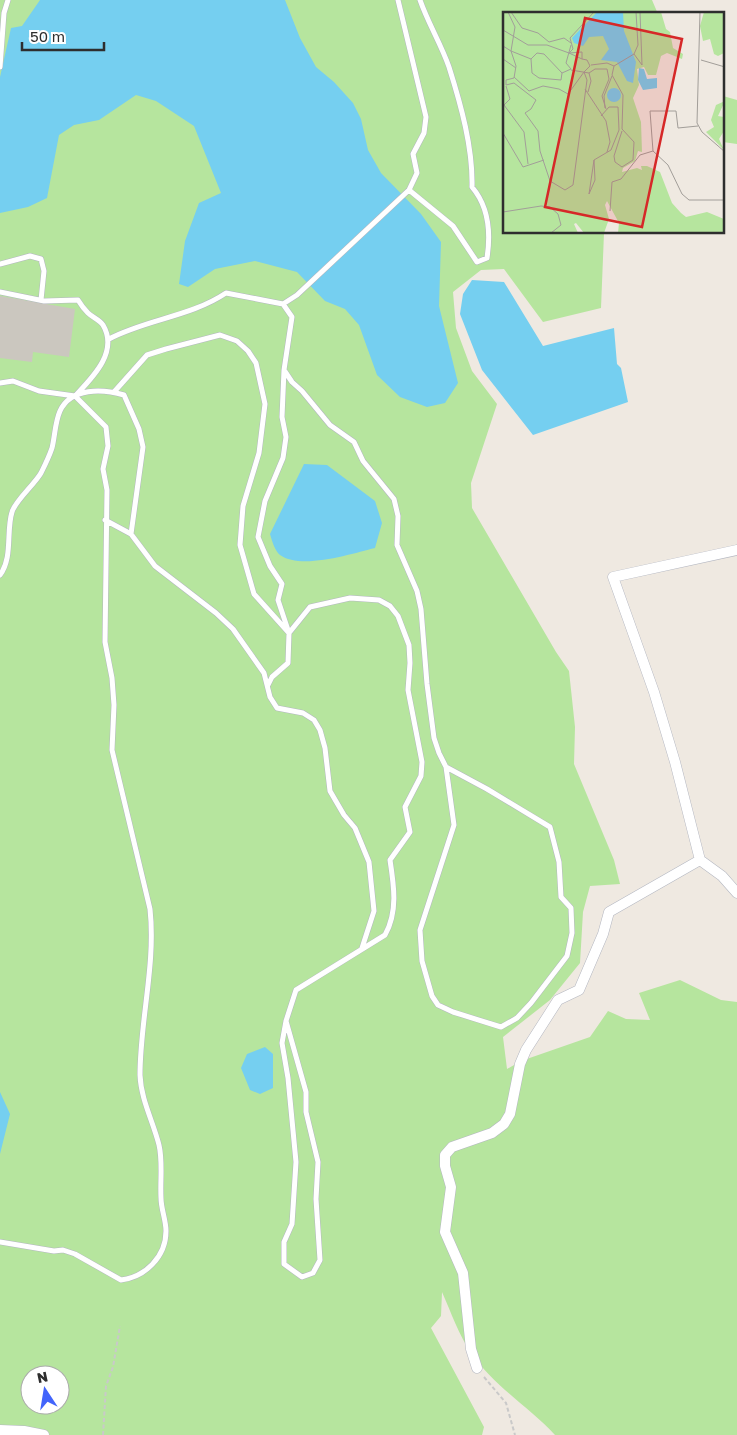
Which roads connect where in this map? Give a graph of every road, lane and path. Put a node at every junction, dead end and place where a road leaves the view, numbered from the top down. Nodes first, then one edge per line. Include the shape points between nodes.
1 (8, 0) edge
2 (398, 0) edge
3 (420, 0) edge
4 (0, 67) edge
5 (409, 190) junction
6 (0, 264) edge
7 (0, 292) edge
8 (43, 301) junction
9 (284, 304) junction
10 (109, 339) junction
11 (284, 370) junction
12 (0, 383) edge
13 (114, 392) junction
14 (75, 396) junction
15 (105, 520) junction
16 (131, 534) junction
17 (737, 550) edge
18 (0, 575) edge
19 (289, 633) junction
20 (268, 685) junction
21 (446, 767) junction
22 (700, 860) junction
23 (737, 893) edge
24 (362, 948) junction
25 (286, 1022) junction
26 (0, 1242) edge
27 (120, 1326) dead end
28 (477, 1368) joint
29 (0, 1430) edge
30 (44, 1435) edge
31 (103, 1435) edge
32 (515, 1435) edge

1 - 4 lane
2 - 5 lane via 426,118 424,134 413,154 417,173
3 - 5 lane via 448,65 460,105 472,169 472,187 483,201 490,240 488,258 477,262 453,226
5 - 9 lane
6 - 8 lane via 30,256 41,259
7 - 8 lane
8 - 10 lane via 78,300 88,314 102,323
9 - 10 lane via 226,293 186,314 149,322
9 - 11 lane via 292,317
10 - 14 lane via 96,373
11 - 19 lane via 282,417 286,437 283,458 265,501 258,537 270,566 282,584 278,600
11 - 21 lane via 330,425 354,442 363,461 394,499 398,516 397,545 417,591 434,738
12 - 14 lane via 13,381 39,391
13 - 14 lane via 98,390
13 - 16 lane via 124,395 139,429 142,447
13 - 19 lane via 147,355 166,349 220,334 237,341 248,351 256,363 265,404 259,453 243,506 240,545 254,594
14 - 15 lane via 106,427 108,446 103,469 107,490
14 - 18 lane via 65,402 59,412 52,449 36,481 12,510 4,570
15 - 16 lane
15 - 26 lane via 105,642 114,705 112,750 150,909 152,933 140,1077 143,1097 159,1144 166,1233 156,1260 145,1273 122,1280 76,1254
16 - 20 lane via 155,566 233,629 264,673
17 - 22 street via 613,577 657,700
19 - 20 lane via 288,663 272,676
19 - 24 lane via 304,613 321,603 350,598 379,600 398,616 409,645 408,690 420,744 421,776 405,807 410,832 390,860 394,894 392,922 384,935
20 - 24 lane via 270,697 277,708 303,713 314,720 320,730 330,791 355,828 369,862 374,911
21 - 21 lane via 550,827 559,862 561,897 572,908 568,956 531,1004 501,1028 438,1005 432,996 422,961 420,930 454,825
22 - 23 street via 722,876
22 - 28 street via 609,912 579,990 558,1000 526,1050 508,1119 500,1129 457,1144 445,1155 451,1192 445,1232 463,1273 471,1349
24 - 25 lane via 296,990
25 - 25 lane via 306,1092 306,1112 318,1162 316,1199 320,1260 313,1274 302,1276 284,1264 282,1254 292,1224 296,1162 282,1043
27 - 31 path via 106,1386
28 - 32 path via 506,1403
29 - 30 street

